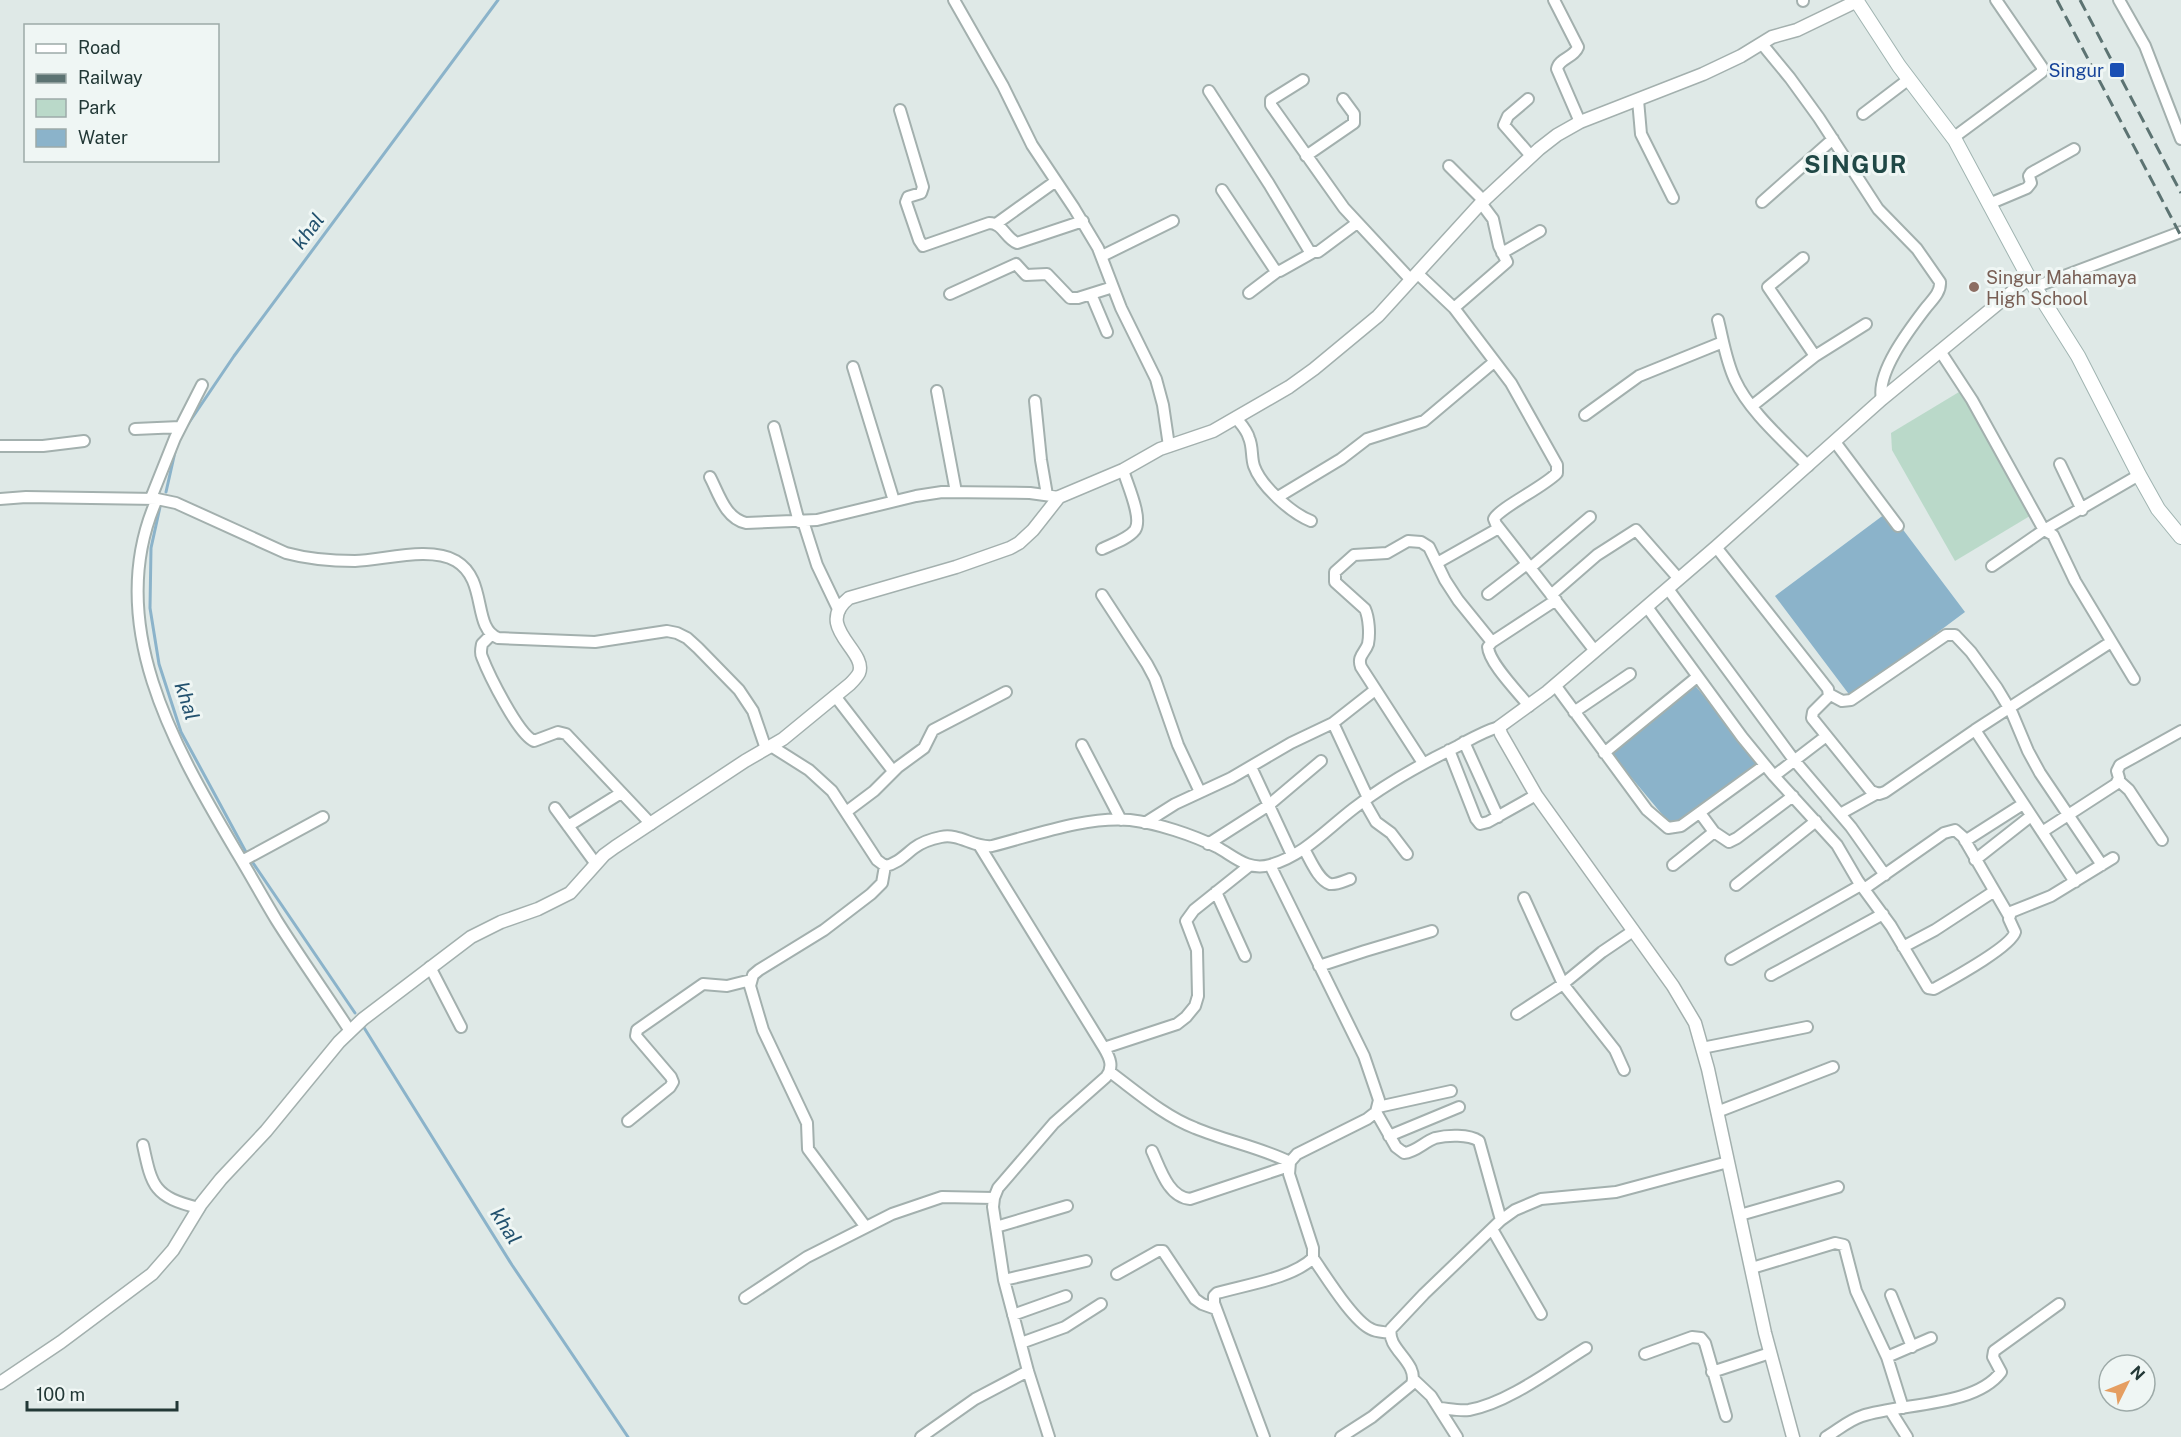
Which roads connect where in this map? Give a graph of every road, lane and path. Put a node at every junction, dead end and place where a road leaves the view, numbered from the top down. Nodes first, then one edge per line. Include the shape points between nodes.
1 (954, 0) edge
2 (1554, 0) edge
3 (1856, 0) edge
4 (1996, 0) edge
5 (2119, 0) edge
6 (1762, 44) junction
7 (1909, 79) junction
8 (1303, 80) dead end
9 (1209, 91) dead end
10 (1343, 99) dead end
11 (1528, 99) dead end
12 (1638, 100) junction
13 (900, 110) dead end
14 (1863, 114) dead end
15 (1580, 122) junction
16 (1953, 138) junction
17 (1833, 139) junction
18 (2181, 139) edge
19 (2074, 149) dead end
20 (1306, 156) junction
21 (1531, 156) junction
22 (1449, 166) dead end
23 (1056, 181) junction
24 (1222, 190) dead end
25 (1673, 198) dead end
26 (1482, 202) junction
27 (1762, 202) dead end
28 (1989, 204) junction
29 (1083, 221) junction
30 (1173, 221) dead end
31 (1357, 223) junction
32 (996, 224) junction
33 (1540, 231) dead end
34 (2181, 232) edge
35 (1312, 253) junction
36 (1502, 253) junction
37 (1102, 256) junction
38 (1803, 258) dead end
39 (1278, 271) junction
40 (1414, 276) junction
41 (2032, 282) junction
42 (1113, 287) junction
43 (1249, 293) dead end
44 (950, 294) dead end
45 (1091, 294) junction
46 (1454, 308) junction
47 (1718, 321) dead end
48 (1866, 324) dead end
49 (1107, 332) dead end
50 (1723, 342) junction
51 (1940, 351) junction
52 (1815, 356) junction
53 (1494, 362) junction
54 (853, 367) dead end
55 (202, 385) dead end
56 (937, 391) dead end
57 (1882, 399) junction
58 (1035, 400) dead end
59 (1752, 406) junction
60 (1585, 415) dead end
61 (1236, 418) junction
62 (180, 427) junction
63 (774, 427) dead end
64 (135, 429) dead end
65 (84, 441) dead end
66 (1835, 442) junction
67 (0, 446) edge
68 (1169, 446) junction
69 (2060, 464) dead end
70 (1808, 466) junction
71 (1123, 470) junction
72 (2139, 476) junction
73 (710, 477) dead end
74 (956, 492) junction
75 (1053, 496) junction
76 (1278, 497) junction
77 (0, 499) edge
78 (154, 499) junction
79 (894, 501) junction
80 (2082, 510) junction
81 (1590, 517) dead end
82 (801, 521) junction
83 (1311, 521) dead end
84 (1898, 526) dead end
85 (1499, 528) junction
86 (2044, 530) junction
87 (2181, 537) edge
88 (1716, 547) junction
89 (1102, 549) dead end
90 (1437, 563) junction
91 (1528, 566) junction
92 (1992, 566) dead end
93 (1679, 579) junction
94 (1668, 589) junction
95 (1488, 594) dead end
96 (1102, 595) dead end
97 (1553, 597) junction
98 (1647, 607) junction
99 (839, 611) junction
100 (490, 635) junction
101 (1492, 642) junction
102 (2111, 642) junction
103 (1595, 651) junction
104 (1630, 674) dead end
105 (1697, 677) junction
106 (2134, 679) dead end
107 (1555, 686) junction
108 (1376, 690) junction
109 (1006, 692) dead end
110 (1829, 694) junction
111 (835, 696) junction
112 (1529, 705) junction
113 (2009, 708) junction
114 (1574, 712) junction
115 (1333, 723) junction
116 (1499, 727) junction
117 (1975, 730) junction
118 (2181, 731) edge
119 (1825, 737) junction
120 (1464, 742) junction
121 (1082, 745) dead end
122 (768, 747) junction
123 (1449, 750) junction
124 (1604, 753) junction
125 (1794, 760) junction
126 (1321, 761) dead end
127 (1423, 763) junction
128 (1765, 765) junction
129 (1251, 767) junction
130 (893, 771) junction
131 (1774, 776) junction
132 (2119, 781) junction
133 (1200, 792) junction
134 (621, 793) junction
135 (1876, 794) junction
136 (1536, 795) junction
137 (1793, 796) junction
138 (1366, 799) junction
139 (2023, 804) junction
140 (1269, 805) junction
141 (555, 808) dead end
142 (846, 812) junction
143 (1700, 813) junction
144 (1840, 814) junction
145 (2068, 814) junction
146 (2031, 816) junction
147 (323, 817) dead end
148 (1498, 817) junction
149 (1121, 820) junction
150 (1816, 821) junction
151 (1145, 823) junction
152 (651, 824) junction
153 (568, 826) junction
154 (2042, 831) junction
155 (1714, 832) junction
156 (2162, 840) dead end
157 (1965, 842) junction
158 (1208, 844) junction
159 (979, 845) junction
160 (1304, 849) junction
161 (1407, 854) dead end
162 (1292, 855) junction
163 (2113, 858) dead end
164 (1975, 860) junction
165 (242, 861) junction
166 (596, 864) junction
167 (1270, 865) junction
168 (1673, 865) dead end
169 (885, 866) junction
170 (1249, 866) junction
171 (2102, 866) junction
172 (1884, 875) junction
173 (1350, 879) dead end
174 (2075, 882) junction
175 (1736, 885) dead end
176 (1863, 887) junction
177 (1216, 892) junction
178 (1994, 892) junction
179 (1524, 898) dead end
180 (1883, 914) junction
181 (2009, 916) junction
182 (1432, 931) dead end
183 (1633, 931) junction
184 (1903, 948) junction
185 (1245, 956) dead end
186 (1731, 959) dead end
187 (1319, 966) junction
188 (430, 967) junction
189 (1771, 975) dead end
190 (751, 980) junction
191 (1563, 984) junction
192 (1517, 1014) dead end
193 (461, 1027) dead end
194 (1807, 1027) dead end
195 (350, 1031) junction
196 (1104, 1048) junction
197 (1702, 1048) junction
198 (1833, 1066) dead end
199 (1624, 1070) dead end
200 (1110, 1072) junction
201 (1451, 1091) dead end
202 (1459, 1107) dead end
203 (1377, 1110) junction
204 (1717, 1112) junction
205 (628, 1121) dead end
206 (1389, 1136) junction
207 (143, 1145) dead end
208 (1152, 1151) dead end
209 (1728, 1162) junction
210 (1290, 1164) junction
211 (1838, 1187) dead end
212 (994, 1198) junction
213 (1067, 1206) dead end
214 (199, 1208) junction
215 (1740, 1215) junction
216 (1501, 1220) junction
217 (865, 1226) junction
218 (996, 1227) junction
219 (1492, 1229) junction
220 (1313, 1258) junction
221 (1086, 1261) dead end
222 (1752, 1268) junction
223 (1117, 1274) dead end
224 (1004, 1280) junction
225 (1891, 1295) dead end
226 (1066, 1296) dead end
227 (745, 1298) dead end
228 (1101, 1304) dead end
229 (2059, 1304) dead end
230 (1216, 1309) junction
231 (1541, 1314) dead end
232 (1013, 1315) junction
233 (1390, 1333) junction
234 (1931, 1338) dead end
235 (1021, 1343) junction
236 (1912, 1347) junction
237 (1586, 1348) dead end
238 (1770, 1353) junction
239 (1645, 1354) dead end
240 (1887, 1357) junction
241 (1028, 1371) junction
242 (1712, 1372) junction
243 (1413, 1379) junction
244 (0, 1383) edge
245 (1440, 1408) junction
246 (1903, 1408) junction
247 (1890, 1410) junction
248 (1726, 1416) dead end
249 (1360, 1432) edge
250 (921, 1437) edge
251 (1049, 1437) edge
252 (1264, 1437) edge
253 (1341, 1437) edge
254 (1457, 1437) edge
255 (1793, 1437) edge
256 (1826, 1437) edge
257 (1907, 1437) edge

1 - 23 street via 1032,146
2 - 15 street via 1578,47 1557,69
3 - 6 street
3 - 7 main road
4 - 16 street via 2042,66 2042,72
5 - 18 street via 2155,67
6 - 12 street via 1703,74
6 - 17 street
7 - 14 street
7 - 16 main road
8 - 20 street via 1271,103
9 - 35 street
10 - 20 street via 1354,114 1354,123
11 - 21 street via 1508,116 1504,125
12 - 15 street
12 - 25 street via 1641,134
13 - 32 street via 923,187 921,193 908,197 906,202 920,244 925,246 965,230
15 - 21 street
16 - 28 main road
17 - 27 street
17 - 57 street via 1878,209 1917,249 1940,282 1938,293 1887,369 1881,385
19 - 28 street via 2031,173 2027,188
20 - 31 street
21 - 26 street
22 - 26 street
23 - 29 street
23 - 32 street
24 - 39 street
26 - 36 street via 1495,225
26 - 40 street
28 - 41 main road
29 - 32 street via 1017,243
29 - 37 street
30 - 37 street
31 - 35 street via 1328,246
31 - 40 street
33 - 36 street
34 - 41 street
35 - 39 street
36 - 46 street via 1506,264
37 - 42 street
38 - 52 street via 1768,287
39 - 43 street
40 - 46 street
40 - 61 street via 1378,316 1314,369
41 - 51 street
41 - 72 main road via 2078,356
42 - 45 street
42 - 68 street via 1156,379
44 - 45 street via 1016,264 1026,275 1047,274 1070,298
45 - 49 street
46 - 53 street
47 - 50 street
48 - 52 street
50 - 59 street via 1734,378
50 - 60 street via 1639,376
51 - 57 street
51 - 86 street via 1972,400
52 - 59 street
53 - 76 street via 1424,421 1367,439
53 - 85 street via 1522,400 1558,467 1542,486 1497,514 1494,519
54 - 79 street
55 - 62 street
56 - 74 street
57 - 66 street
58 - 75 street via 1041,460
59 - 70 street
61 - 68 street via 1199,437
61 - 76 street via 1249,438 1255,470
62 - 64 street
62 - 78 street
63 - 82 street
65 - 67 street
66 - 70 street
66 - 84 street
68 - 71 street
69 - 80 street
70 - 88 street
71 - 75 street
71 - 89 street via 1137,526
72 - 80 street
72 - 87 main road via 2158,509
73 - 82 street via 727,510 739,521
74 - 75 street
74 - 79 street
75 - 99 street via 1038,524 1019,543 956,567 849,598
76 - 83 street
77 - 78 street
78 - 100 street via 176,503 302,558 355,561 440,555 453,559 465,567 477,588 484,626
78 - 165 street via 137,579 138,610 150,676 184,761
79 - 82 street
80 - 86 street
81 - 91 street
82 - 99 street
85 - 90 street
85 - 91 street
86 - 92 street
86 - 102 street via 2053,535
88 - 93 street
88 - 110 street
90 - 101 street via 1454,595
90 - 108 street via 1429,547 1413,540 1387,553 1354,555 1335,572 1335,582 1365,609 1368,643 1359,660
91 - 95 street
91 - 97 street
93 - 94 street
93 - 97 street via 1636,530 1598,555
94 - 98 street
94 - 125 street
96 - 133 street via 1147,664
97 - 101 street
97 - 103 street
98 - 103 street
98 - 105 street
99 - 111 street via 838,627 860,671
100 - 122 street via 595,642 667,631 677,633 698,648 739,690
100 - 134 street via 482,644 482,657 525,735 534,741 558,732 566,734
101 - 112 street via 1488,646 1491,656
102 - 106 street
102 - 113 street
103 - 107 street
104 - 114 street
105 - 124 street
105 - 128 street
107 - 112 street
107 - 114 street
108 - 115 street
108 - 127 street
109 - 130 street via 933,730 924,748
110 - 113 street via 1842,701 1851,700 1951,634 1971,651
110 - 119 street via 1812,714
111 - 122 street
111 - 130 street
112 - 116 street
113 - 117 street
113 - 145 street via 2034,762
114 - 124 street
115 - 129 street
115 - 138 street
116 - 120 street
116 - 136 street
117 - 135 street via 1885,792
117 - 139 street
118 - 132 street via 2120,765
119 - 125 street
119 - 135 street
120 - 123 street
120 - 148 street
121 - 149 street
122 - 142 street via 821,780
122 - 152 street
123 - 127 street
123 - 148 street via 1476,819 1485,824
124 - 143 street via 1664,827 1676,828
125 - 131 street
125 - 144 street
126 - 140 street
127 - 138 street
128 - 131 street
128 - 143 street
129 - 133 street
129 - 140 street
130 - 142 street
131 - 137 street
132 - 145 street
132 - 156 street via 2128,788
133 - 151 street
134 - 152 street
134 - 153 street
135 - 144 street
136 - 148 street
136 - 183 street
137 - 150 street
137 - 155 street via 1733,841
138 - 160 street
138 - 161 street via 1376,822 1391,833
139 - 146 street
139 - 157 street
140 - 158 street
140 - 162 street
141 - 153 street
142 - 169 street
143 - 155 street
144 - 172 street
145 - 154 street
145 - 171 street
146 - 154 street
146 - 164 street
147 - 165 street
149 - 151 street
149 - 159 street via 1094,821 992,846
150 - 175 street
150 - 176 street via 1837,845
151 - 158 street
152 - 166 street
153 - 166 street
154 - 174 street
155 - 168 street
157 - 164 street
157 - 172 street via 1954,830 1948,831
158 - 170 street
159 - 169 street via 942,837 922,843
159 - 196 street
160 - 162 street
160 - 173 street via 1329,884
162 - 167 street
163 - 171 street
164 - 178 street
165 - 195 street
166 - 188 street via 570,893 471,937
167 - 170 street
167 - 187 street
169 - 190 street via 882,883 871,894 824,930 759,970
170 - 177 street
171 - 174 street
172 - 176 street
174 - 181 street
176 - 180 street
176 - 186 street
177 - 185 street
177 - 196 street via 1186,921 1198,956 1198,996 1191,1011 1177,1024
178 - 181 street
178 - 184 street
179 - 191 street
180 - 184 street
180 - 189 street
181 - 184 street via 2016,932 2012,939 1934,989 1923,984
182 - 187 street
183 - 191 street
183 - 197 street via 1683,1002 1695,1023
187 - 203 street via 1364,1056 1377,1091
188 - 193 street
188 - 195 street
190 - 205 street via 727,986 703,984 637,1030 636,1036 673,1082
190 - 217 street via 764,1030 807,1123 808,1149
191 - 192 street
191 - 199 street via 1615,1050
194 - 197 street
195 - 214 street
196 - 200 street
197 - 204 street
198 - 204 street
200 - 210 street via 1158,1108 1194,1128 1271,1153
200 - 212 street via 1054,1124 998,1188
201 - 203 street
202 - 206 street
203 - 206 street
203 - 210 street via 1367,1119 1297,1154
204 - 209 street
206 - 216 street via 1404,1153 1435,1138 1471,1137 1479,1141
207 - 214 street via 150,1176 160,1191 176,1202
208 - 210 street via 1171,1188 1190,1199
209 - 215 street
209 - 216 street via 1616,1192 1541,1199
210 - 220 street via 1289,1174
211 - 215 street
212 - 217 street via 931,1199
212 - 218 street
213 - 218 street
214 - 244 street via 173,1250 152,1274
215 - 222 street
216 - 219 street
217 - 227 street via 807,1257
218 - 224 street
219 - 231 street
219 - 233 street via 1394,1324
220 - 230 street via 1284,1274 1217,1293 1213,1299
220 - 233 street via 1362,1323
221 - 224 street
222 - 238 street
222 - 240 street via 1842,1244 1859,1299
223 - 230 street via 1163,1251 1195,1299
224 - 232 street
225 - 236 street
226 - 232 street
228 - 235 street via 1065,1327
229 - 246 street via 1994,1351 2001,1372 1987,1386
230 - 252 street
232 - 235 street
233 - 243 street
234 - 236 street
235 - 241 street
236 - 240 street
237 - 245 street via 1493,1402 1470,1409
238 - 242 street
238 - 255 street
239 - 242 street via 1697,1336 1705,1343
240 - 246 street
241 - 250 street via 975,1399
241 - 251 street
242 - 248 street
243 - 245 street
243 - 249 street
245 - 254 street
246 - 247 street
247 - 256 street via 1857,1418
247 - 257 street
249 - 253 street

